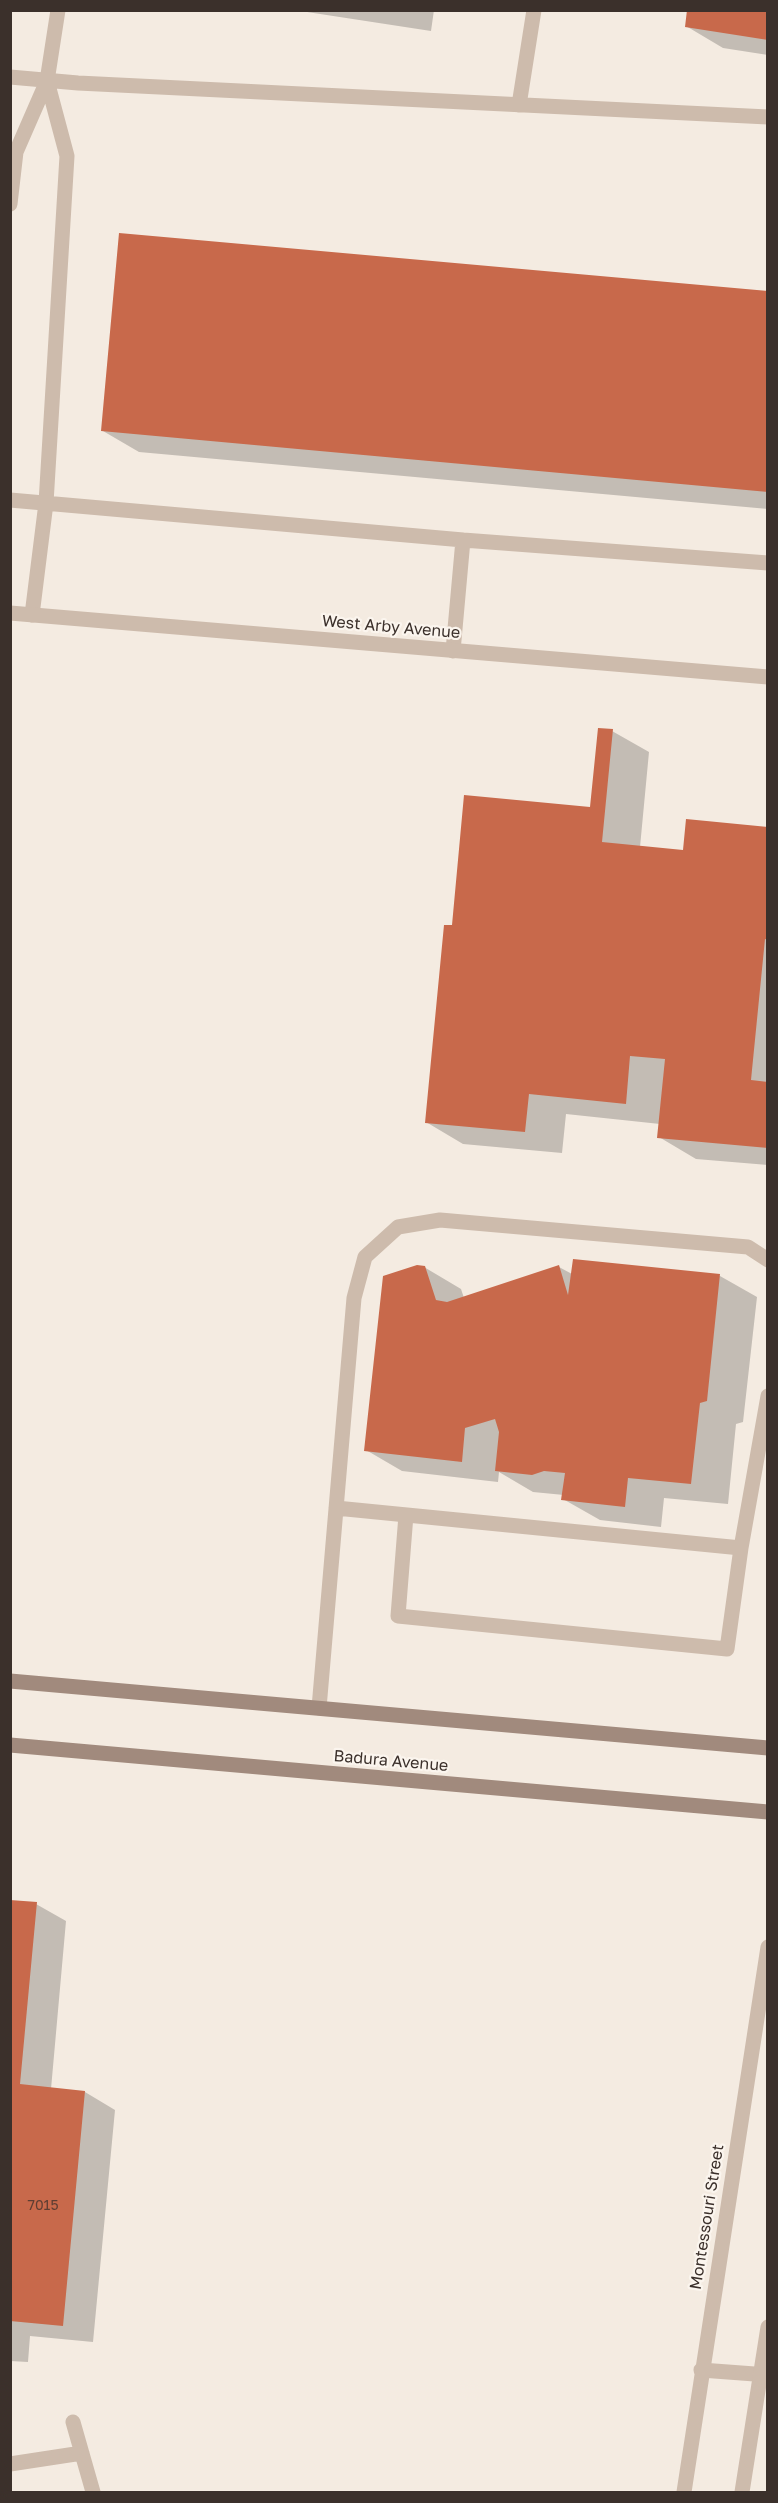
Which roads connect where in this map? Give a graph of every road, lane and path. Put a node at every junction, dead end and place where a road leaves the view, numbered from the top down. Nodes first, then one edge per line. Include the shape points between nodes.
1 (58, 10) edge
2 (534, 10) edge
3 (10, 78) edge
4 (47, 81) junction
5 (519, 105) junction
6 (768, 117) edge
7 (10, 204) edge
8 (10, 500) edge
9 (46, 503) junction
10 (463, 540) junction
11 (768, 563) edge
12 (10, 613) edge
13 (32, 615) junction
14 (453, 651) junction
15 (768, 677) edge
16 (768, 1260) edge
17 (768, 1396) edge
18 (336, 1508) junction
19 (406, 1515) junction
20 (741, 1548) junction
21 (10, 1681) edge
22 (319, 1708) junction
23 (10, 1745) edge
24 (768, 1748) edge
25 (768, 1812) edge
26 (768, 1947) edge
27 (768, 2327) edge
28 (701, 2370) junction
29 (764, 2374) edge
30 (74, 2422) dead end
31 (82, 2453) junction
32 (10, 2464) edge
33 (93, 2493) edge
34 (684, 2493) edge
35 (742, 2493) edge

1 - 4 street
2 - 5 street
3 - 4 street
4 - 5 street
4 - 7 street via 16,152
4 - 9 street via 67,156
5 - 6 street
8 - 9 street
9 - 10 street
9 - 13 street
10 - 11 street
10 - 14 street
12 - 13 street, West Arby Avenue
13 - 14 street, West Arby Avenue
14 - 15 street, West Arby Avenue
16 - 18 street via 748,1247 440,1220 398,1227 365,1257 354,1298
17 - 20 street
18 - 19 street
18 - 22 street
19 - 20 street
19 - 20 street via 398,1616 726,1649
21 - 22 main road
22 - 24 main road
23 - 25 main road, Badura Avenue
26 - 28 street, Montessouri Street
27 - 29 street
28 - 29 street
28 - 34 street, Montessouri Street
29 - 35 street
30 - 31 street
31 - 32 street
31 - 33 street

